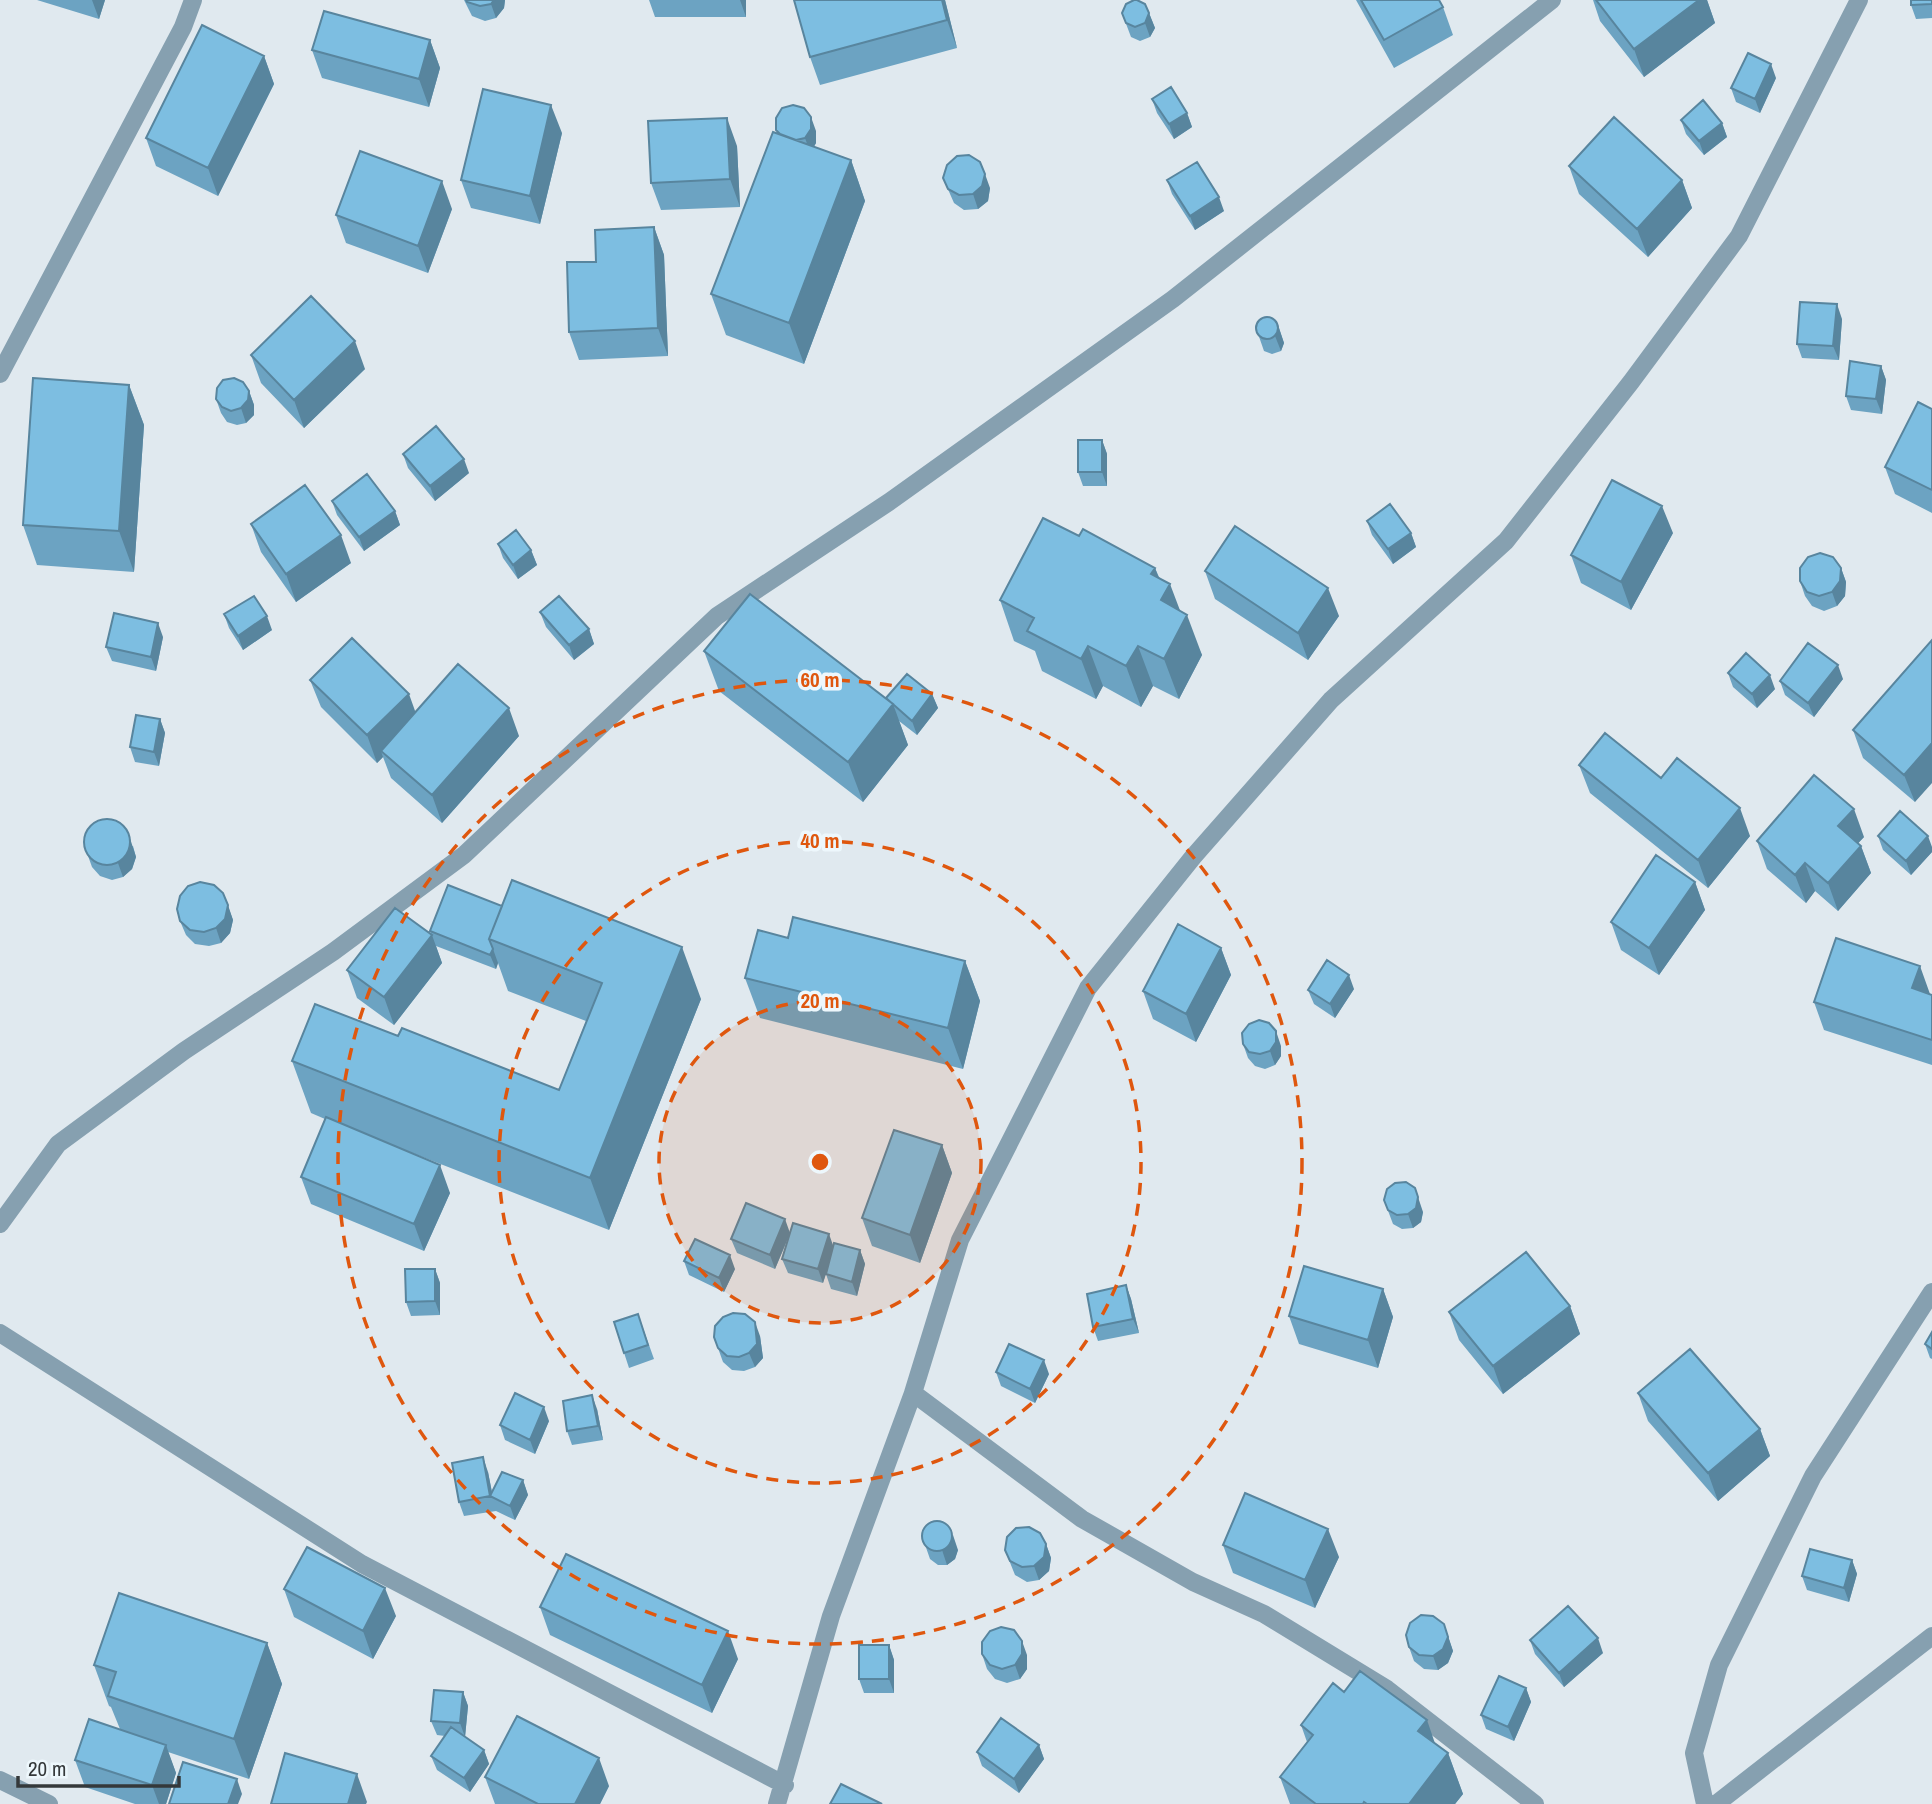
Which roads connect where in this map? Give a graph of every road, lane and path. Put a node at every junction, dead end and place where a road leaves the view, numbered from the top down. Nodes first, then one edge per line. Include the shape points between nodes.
1 (193, 0) edge
2 (1552, 0) edge
3 (1859, 0) edge
4 (0, 374) edge
5 (0, 1224) edge
6 (1932, 1292) edge
7 (0, 1333) edge
8 (914, 1392) junction
9 (1932, 1636) edge
10 (0, 1780) edge
11 (785, 1785) junction
12 (49, 1804) edge
13 (777, 1804) edge
14 (1535, 1804) edge
15 (1705, 1804) edge
16 (1716, 1804) edge

1 - 4 street
2 - 5 street via 1173,299 889,502 717,616 464,855 58,1144
3 - 8 street via 1739,236 1632,382 1506,541 1331,700 1193,857 1088,988 960,1240
6 - 15 street via 1813,1476 1719,1665 1694,1753
7 - 11 street via 362,1564
8 - 11 street via 831,1616
8 - 14 street via 1082,1519 1193,1582 1264,1614 1387,1689
9 - 16 street
10 - 12 street
11 - 13 street

